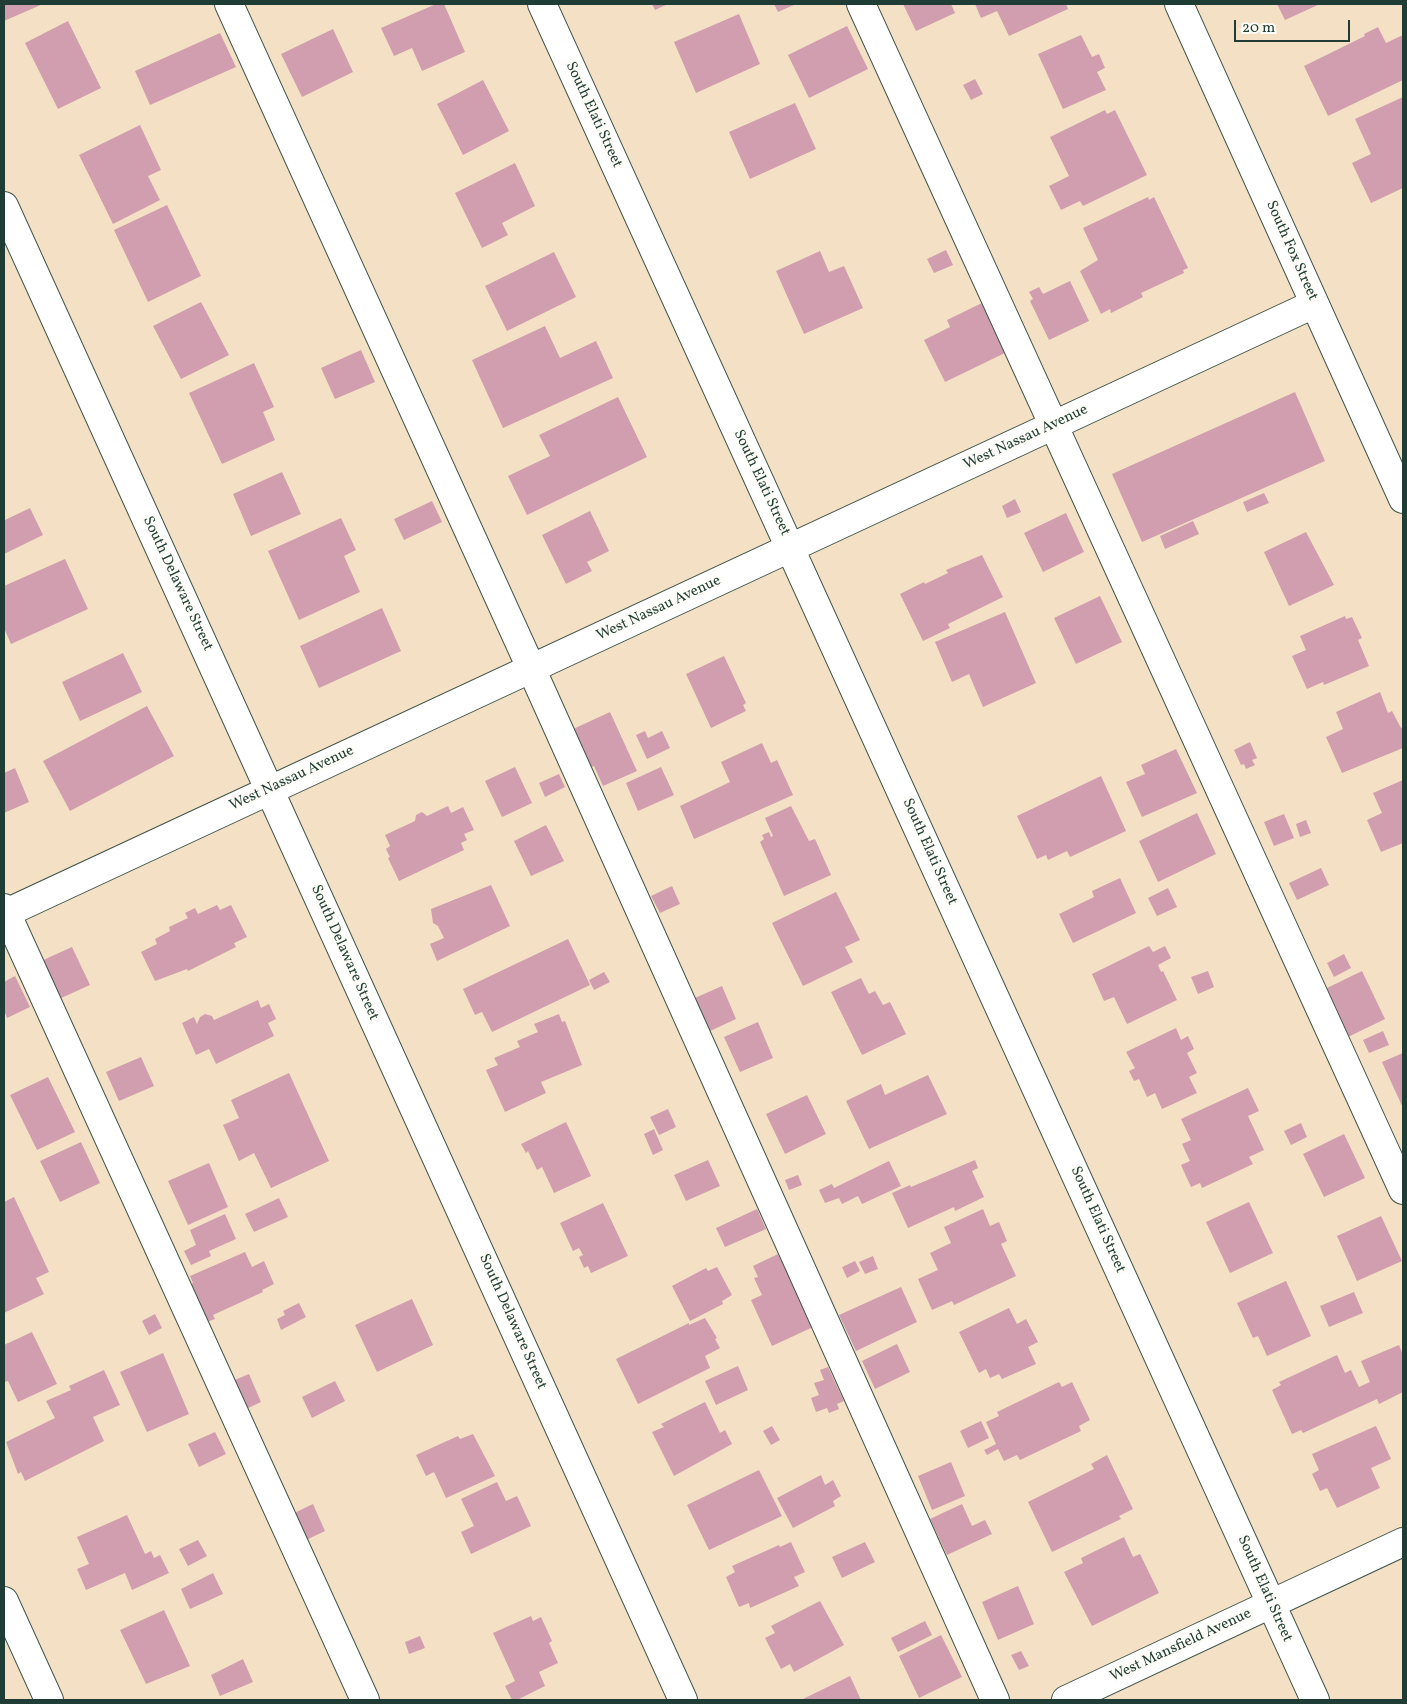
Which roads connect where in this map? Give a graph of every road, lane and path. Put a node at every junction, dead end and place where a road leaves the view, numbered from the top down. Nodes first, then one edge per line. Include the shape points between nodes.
1 (229, 4) edge
2 (542, 4) edge
3 (861, 4) edge
4 (1179, 4) edge
5 (4, 206) edge
6 (1314, 304) junction
7 (1055, 425) junction
8 (1403, 499) edge
9 (791, 548) junction
10 (531, 668) junction
11 (270, 789) junction
12 (5, 912) edge
13 (1403, 1190) edge
14 (1403, 1542) edge
15 (4, 1601) edge
16 (1271, 1604) junction
17 (49, 1700) edge
18 (365, 1700) edge
19 (683, 1700) edge
20 (995, 1700) edge
21 (1066, 1700) edge
22 (1315, 1700) edge

1 - 10 street
2 - 9 street, South Elati Street
3 - 7 street
4 - 6 street, South Fox Street
5 - 11 street, South Delaware Street
6 - 7 street, West Nassau Avenue
6 - 8 street, South Fox Street
7 - 9 street, West Nassau Avenue
7 - 13 street
9 - 10 street, West Nassau Avenue
9 - 16 street, South Elati Street
10 - 11 street, West Nassau Avenue
10 - 20 street
11 - 12 street, West Nassau Avenue
11 - 19 street, South Delaware Street
12 - 18 street
14 - 16 street, West Mansfield Avenue
15 - 17 street
16 - 21 street, West Mansfield Avenue
16 - 22 street, South Elati Street

